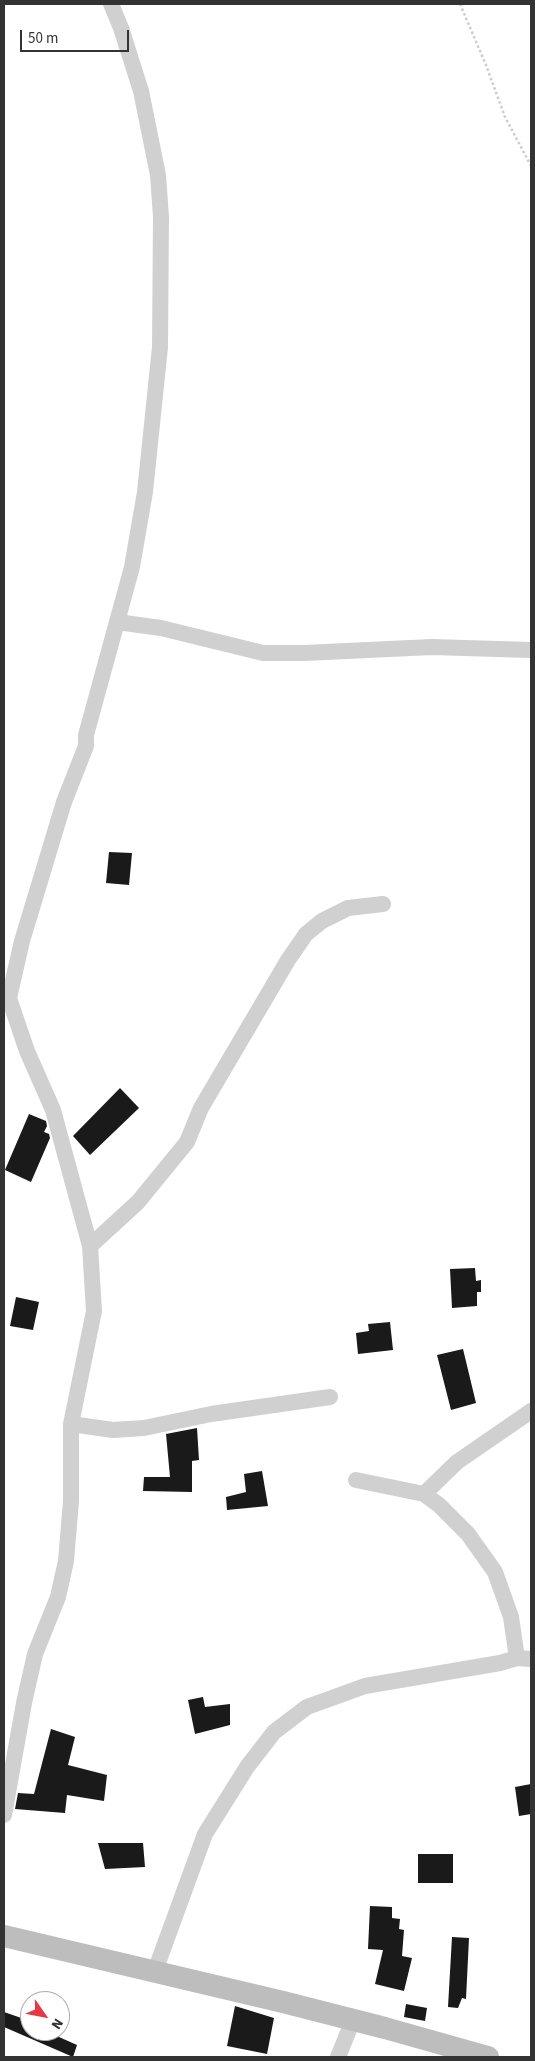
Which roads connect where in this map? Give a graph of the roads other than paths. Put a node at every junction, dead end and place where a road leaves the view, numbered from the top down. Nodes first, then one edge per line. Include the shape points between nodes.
1 (111, 4) edge
2 (117, 622) junction
3 (531, 650) edge
4 (383, 904) dead end
5 (90, 1246) junction
6 (330, 1397) dead end
7 (531, 1411) edge
8 (71, 1424) junction
9 (356, 1480) dead end
10 (424, 1494) junction
11 (524, 1658) edge
12 (4, 1816) edge
13 (4, 1936) edge
14 (155, 1971) junction
15 (353, 2020) junction
16 (338, 2057) edge
17 (488, 2057) edge

1 - 2 street via 141,91 158,175 161,217 160,347 145,492 132,567
2 - 3 street via 161,628 263,653 432,647
2 - 5 street via 86,735 86,746 64,802 22,941 9,998 26,1051 53,1110
4 - 5 street via 348,908 322,921 306,934 201,1108 188,1142 138,1202
5 - 8 street via 94,1311
6 - 8 street via 211,1414 144,1428 113,1430
7 - 10 street via 457,1462
8 - 12 street via 71,1502 66,1561 58,1597 35,1654
9 - 10 street
10 - 11 street via 468,1534 495,1572
11 - 14 street via 365,1686 307,1707 274,1732 247,1767 205,1834
13 - 14 main road
14 - 15 main road
15 - 16 street
15 - 17 main road

